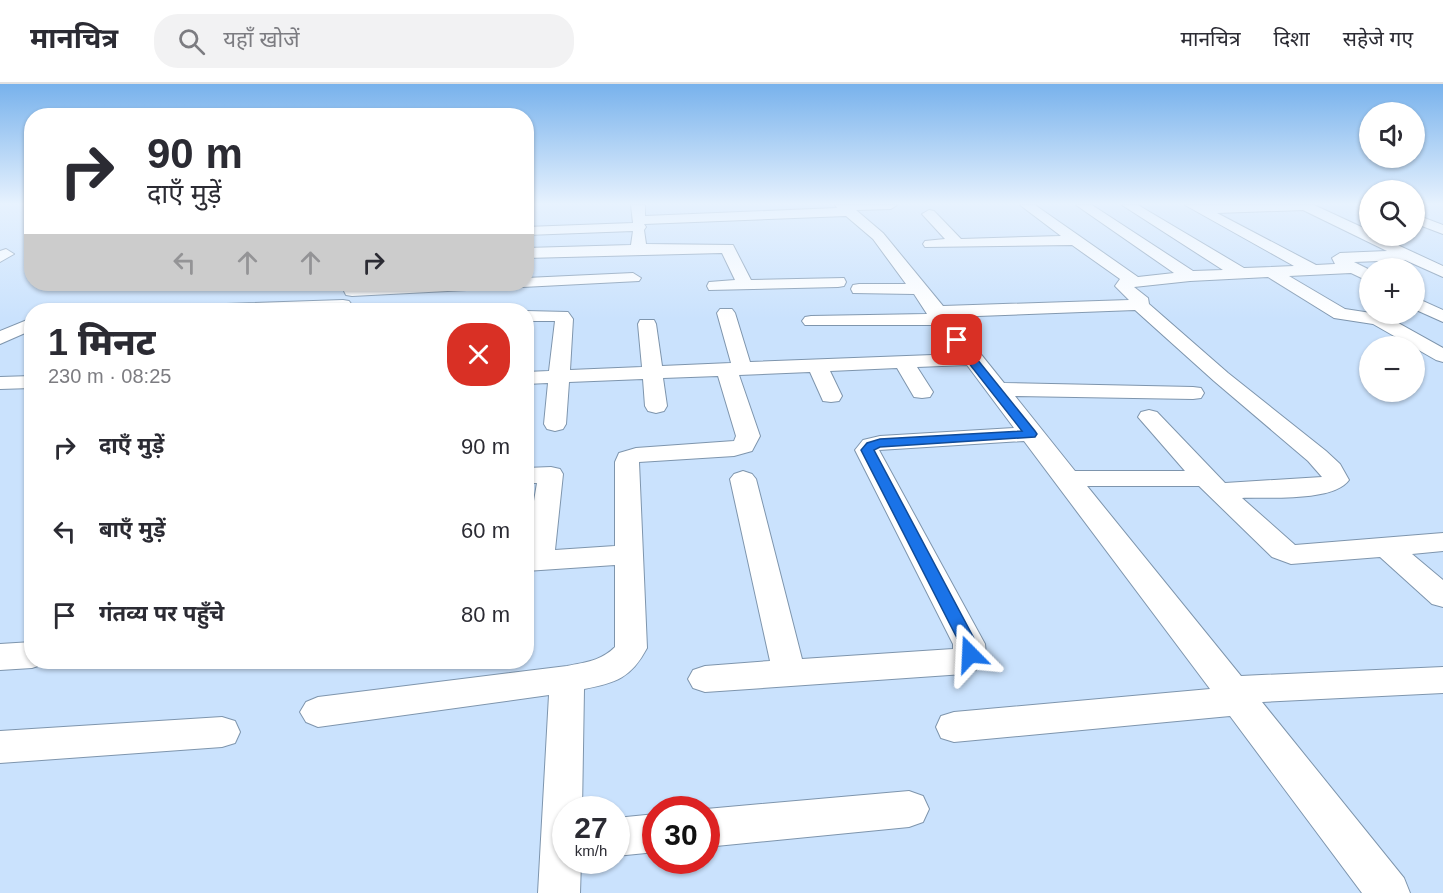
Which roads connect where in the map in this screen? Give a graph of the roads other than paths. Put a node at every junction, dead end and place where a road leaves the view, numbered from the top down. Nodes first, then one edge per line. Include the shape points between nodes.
1 (639, 243) edge
2 (883, 243) edge
3 (957, 243) joint
4 (967, 243) edge
5 (1080, 243) edge
6 (1139, 243) edge
7 (1190, 243) edge
8 (1262, 243) edge
9 (1384, 243) edge
10 (930, 244) dead end
11 (639, 249) junction
12 (534, 253) edge
13 (1443, 253) edge
14 (1410, 255) junction
15 (1353, 268) junction
16 (1311, 269) junction
17 (1359, 271) edge
18 (1269, 272) junction
19 (1443, 272) edge
20 (1240, 273) junction
21 (1190, 276) junction
22 (633, 278) dead end
23 (1134, 281) junction
24 (838, 282) dead end
25 (534, 283) edge
26 (745, 285) junction
27 (715, 286) dead end
28 (859, 289) dead end
29 (918, 289) junction
30 (425, 291) edge
31 (348, 298) edge
32 (285, 303) edge
33 (1139, 304) junction
34 (1425, 308) edge
35 (726, 313) dead end
36 (534, 316) edge
37 (938, 316) junction
38 (1443, 317) edge
39 (811, 321) dead end
40 (647, 324) dead end
41 (24, 326) edge
42 (0, 338) edge
43 (1443, 356) edge
44 (971, 359) junction
45 (903, 362) junction
46 (817, 365) junction
47 (734, 368) junction
48 (653, 372) junction
49 (560, 375) junction
50 (534, 377) edge
51 (24, 382) edge
52 (0, 383) edge
53 (996, 389) junction
54 (922, 392) dead end
55 (1193, 393) dead end
56 (831, 396) dead end
57 (656, 406) dead end
58 (1149, 417) dead end
59 (555, 424) dead end
60 (1031, 434) junction
61 (534, 475) edge
62 (1066, 478) junction
63 (744, 479) dead end
64 (1213, 485) junction
65 (1443, 542) edge
66 (1386, 547) junction
67 (629, 555) junction
68 (534, 556) edge
69 (534, 561) edge
70 (1443, 596) edge
71 (24, 656) edge
72 (0, 657) edge
73 (789, 674) junction
74 (567, 679) junction
75 (705, 679) dead end
76 (1443, 680) edge
77 (1235, 696) junction
78 (318, 712) dead end
79 (954, 727) dead end
80 (222, 732) dead end
81 (0, 747) edge
82 (564, 796) edge
83 (909, 809) dead end
84 (720, 827) edge
85 (560, 874) edge
86 (559, 893) edge
87 (1389, 893) edge

1 - 11 street
2 - 29 street
3 - 4 street
3 - 10 street
5 - 23 street
6 - 21 street
7 - 20 street
8 - 16 street
9 - 14 street
11 - 12 street
11 - 26 street via 728,248
13 - 14 street
14 - 15 street via 1340,258
14 - 19 street
15 - 16 street
15 - 17 street
16 - 18 street
18 - 20 street
18 - 43 street via 1340,314 1378,319
20 - 21 street
21 - 23 street
22 - 25 street
23 - 33 street via 1123,286 1141,300
24 - 26 street
26 - 27 street
28 - 29 street
29 - 37 street
30 - 31 street
31 - 32 street
33 - 37 street
33 - 64 street via 1317,456 1336,480 1315,487
34 - 38 street
35 - 47 street
36 - 49 street via 562,316 564,320
37 - 39 street
37 - 44 street
40 - 48 street
41 - 42 street
44 - 45 street
44 - 53 street
45 - 46 street
45 - 54 street
46 - 47 street
46 - 56 street
47 - 48 street
47 - 67 street via 748,436 744,446 628,458
48 - 49 street
48 - 57 street
49 - 50 street
49 - 59 street
51 - 52 street
53 - 55 street
53 - 60 street
58 - 64 street
60 - 62 street
60 - 73 street via 880,443 867,450 969,644 970,654 964,662
61 - 68 street via 551,474
62 - 64 street
62 - 77 street
63 - 73 street
64 - 66 street via 1291,555
65 - 66 street
66 - 70 street
67 - 69 street
67 - 74 street via 631,648 626,659 611,670
71 - 72 street
73 - 75 street
74 - 78 street
74 - 82 street
76 - 77 street
77 - 79 street
77 - 87 street
80 - 81 street
83 - 84 street
85 - 86 street

